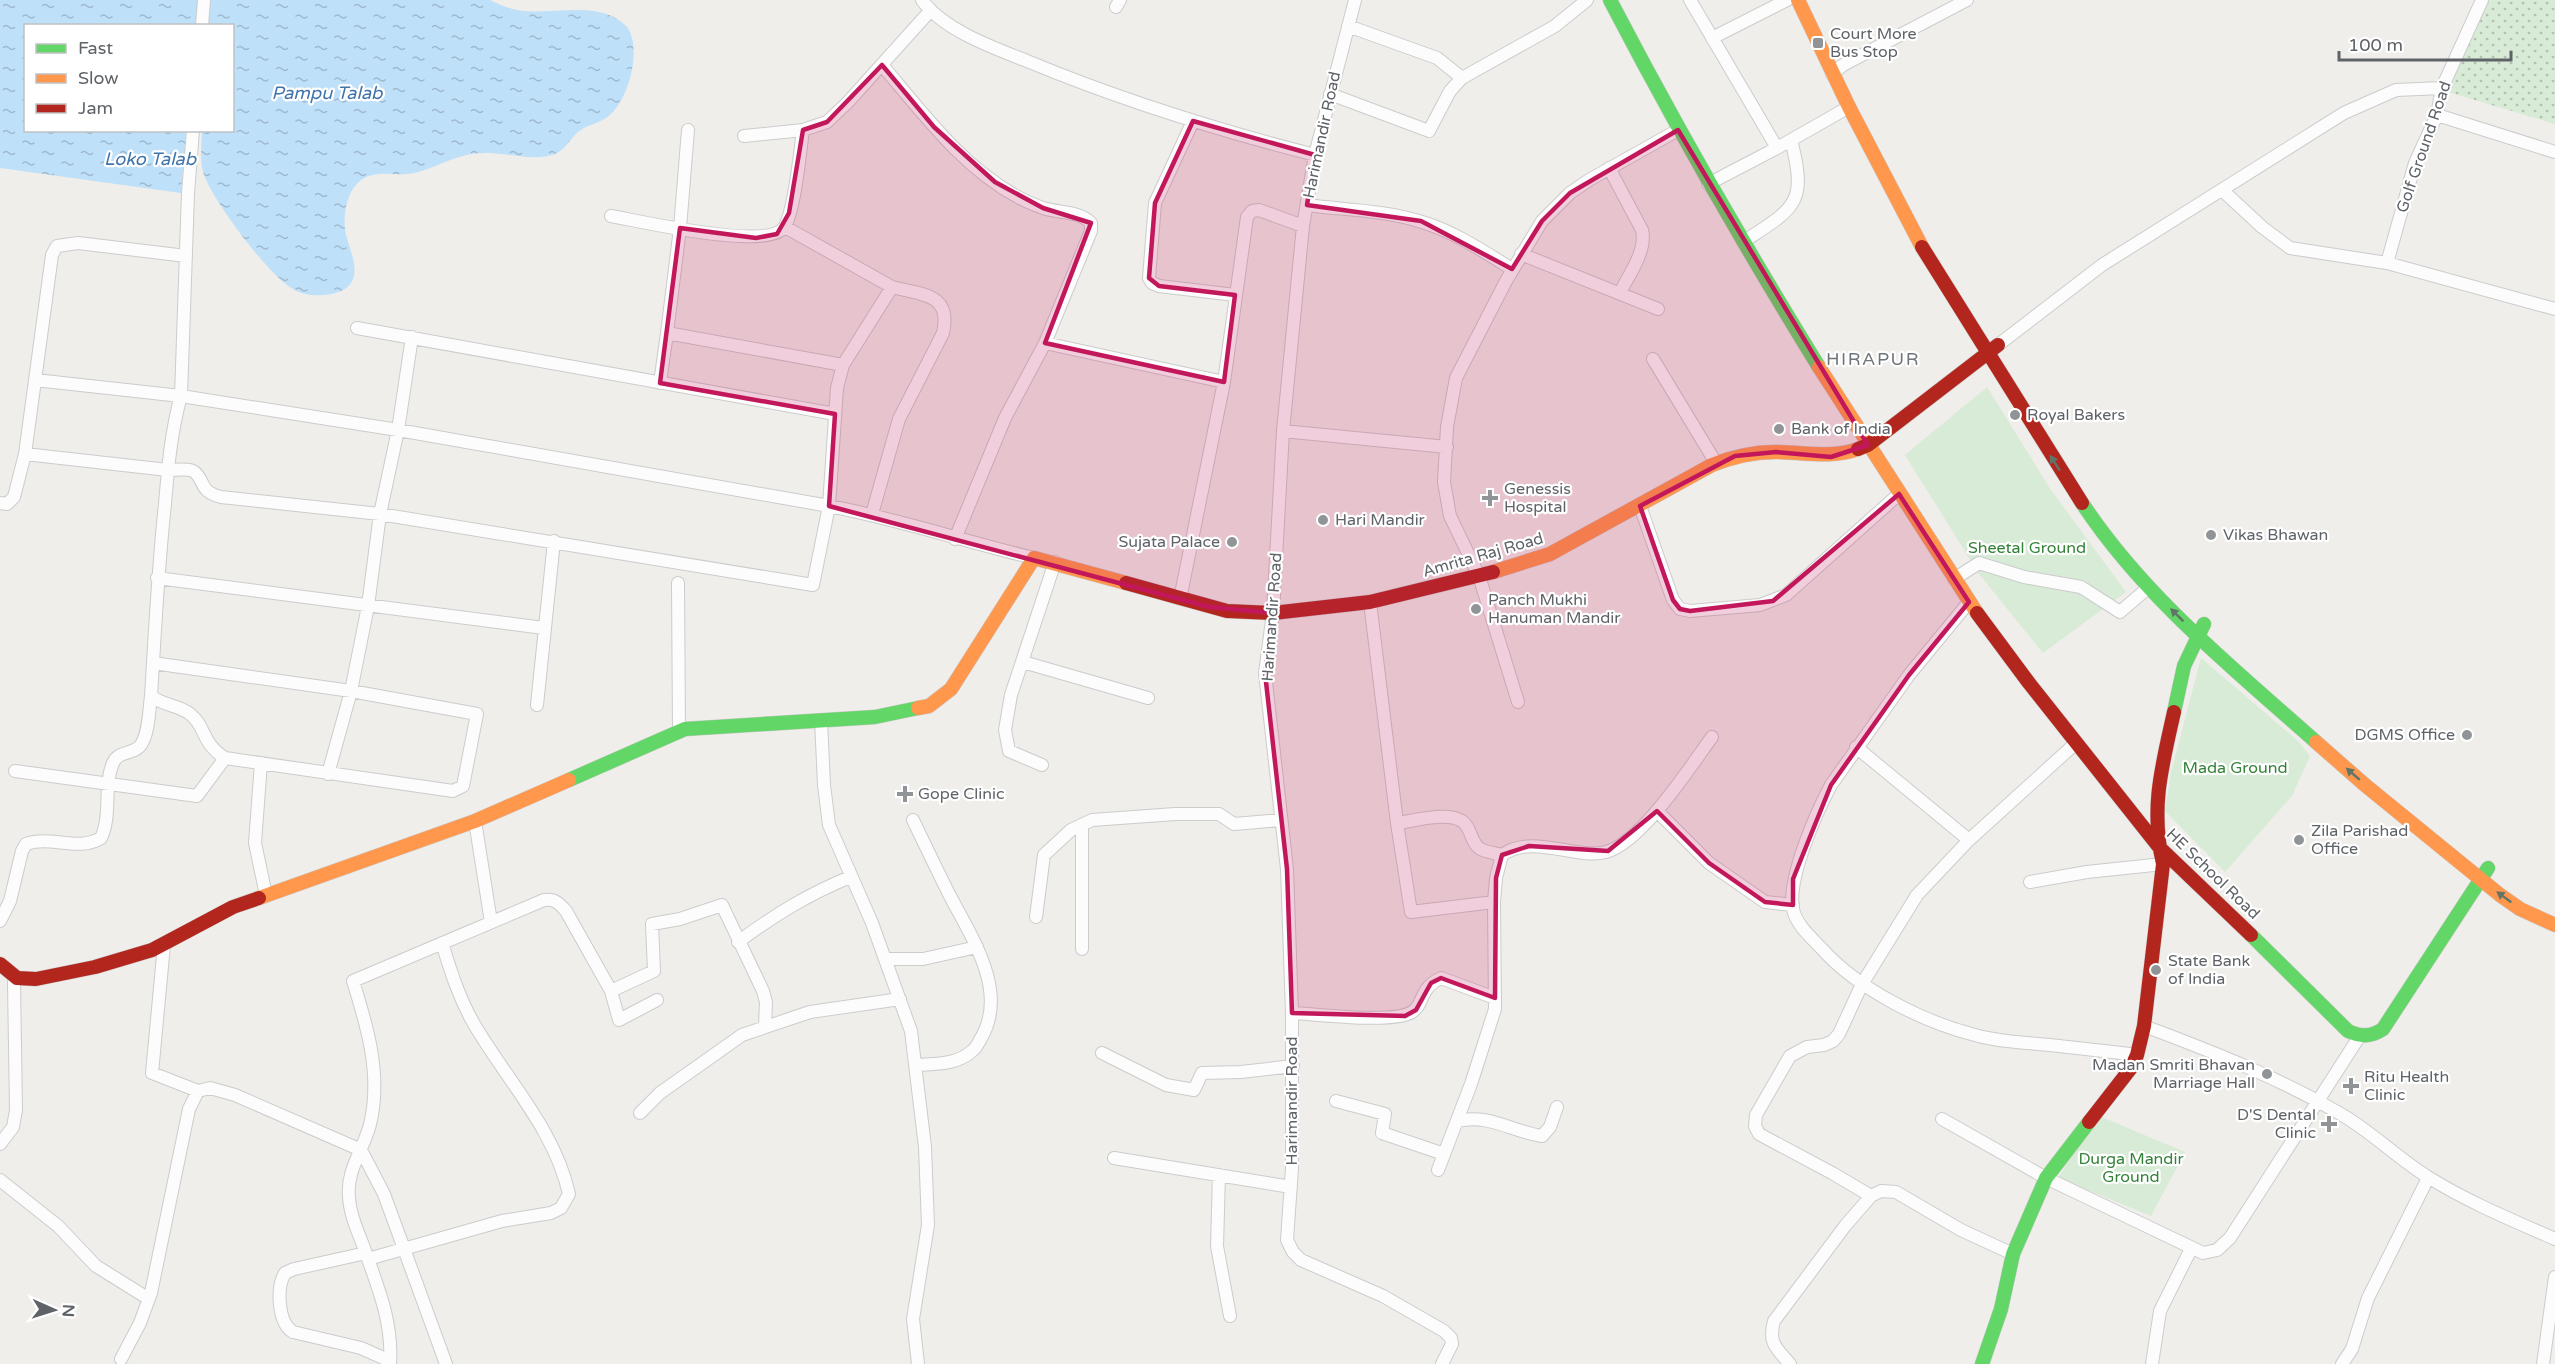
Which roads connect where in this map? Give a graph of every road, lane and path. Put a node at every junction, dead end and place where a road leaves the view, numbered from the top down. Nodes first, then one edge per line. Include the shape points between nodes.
1 (922, 0) edge
2 (1355, 0) edge
3 (1587, 0) edge
4 (1610, 0) edge
5 (1690, 0) edge
6 (1786, 0) edge
7 (1798, 0) edge
8 (1812, 0) edge
9 (1967, 0) edge
10 (2482, 0) edge
11 (204, 2) edge
12 (930, 11) junction
13 (202, 24) edge
14 (1348, 26) junction
15 (1712, 38) junction
16 (882, 65) junction
17 (1838, 69) junction
18 (1462, 78) junction
19 (2442, 88) junction
20 (1330, 94) junction
21 (1849, 107) junction
22 (2437, 115) junction
23 (1193, 121) junction
24 (688, 130) dead end
25 (803, 130) junction
26 (1678, 130) junction
27 (193, 132) edge
28 (744, 136) dead end
29 (1791, 140) junction
30 (1777, 148) junction
31 (2555, 152) edge
32 (1315, 155) junction
33 (1609, 168) junction
34 (1708, 184) junction
35 (2222, 190) junction
36 (1307, 205) junction
37 (611, 216) dead end
38 (1303, 226) junction
39 (785, 227) junction
40 (680, 228) junction
41 (1743, 242) junction
42 (1521, 254) junction
43 (186, 256) junction
44 (2387, 264) junction
45 (1512, 269) junction
46 (892, 287) junction
47 (1620, 293) junction
48 (1235, 295) junction
49 (1658, 309) dead end
50 (2555, 309) edge
51 (357, 328) dead end
52 (667, 333) junction
53 (412, 337) junction
54 (1045, 343) junction
55 (1993, 349) junction
56 (1653, 359) dead end
57 (843, 365) junction
58 (35, 380) junction
59 (1224, 382) junction
60 (660, 383) junction
61 (181, 396) junction
62 (835, 414) junction
63 (398, 430) junction
64 (1282, 431) junction
65 (1868, 445) junction
66 (1447, 447) junction
67 (25, 454) junction
68 (1716, 464) junction
69 (168, 471) junction
70 (1899, 494) junction
71 (0, 503) edge
72 (829, 506) junction
73 (1640, 506) junction
74 (380, 514) junction
75 (872, 514) junction
76 (955, 539) junction
77 (554, 541) junction
78 (1035, 558) junction
79 (1055, 562) junction
80 (1479, 576) junction
81 (157, 578) junction
82 (1954, 579) junction
83 (678, 584) dead end
84 (2149, 587) junction
85 (1180, 599) junction
86 (1370, 602) junction
87 (1969, 602) junction
88 (368, 606) junction
89 (1273, 613) junction
90 (544, 628) junction
91 (2201, 629) junction
92 (1023, 662) junction
93 (153, 663) junction
94 (351, 691) junction
95 (151, 696) junction
96 (1148, 698) dead end
97 (1518, 702) dead end
98 (537, 705) dead end
99 (821, 720) junction
100 (679, 732) junction
101 (1713, 737) dead end
102 (2076, 743) junction
103 (1856, 747) junction
104 (225, 758) junction
105 (2357, 759) dead end
106 (261, 763) junction
107 (1042, 765) dead end
108 (15, 771) dead end
109 (328, 774) junction
110 (110, 784) junction
111 (1657, 811) junction
112 (913, 820) dead end
113 (1281, 820) junction
114 (475, 821) junction
115 (1398, 823) junction
116 (1082, 825) junction
117 (1969, 840) junction
118 (2159, 847) junction
119 (1502, 855) junction
120 (2473, 855) dead end
121 (2163, 864) junction
122 (2484, 873) junction
123 (850, 877) junction
124 (2031, 882) dead end
125 (266, 895) junction
126 (1494, 902) junction
127 (1793, 905) junction
128 (2555, 913) edge
129 (1036, 917) dead end
130 (0, 921) edge
131 (491, 922) junction
132 (2555, 925) edge
133 (738, 942) junction
134 (442, 943) junction
135 (164, 945) junction
136 (977, 947) junction
137 (1082, 949) dead end
138 (885, 959) junction
139 (0, 964) edge
140 (36, 979) junction
141 (14, 982) junction
142 (0, 984) edge
143 (1862, 984) junction
144 (611, 991) junction
145 (1495, 998) junction
146 (900, 999) junction
147 (657, 1000) dead end
148 (1292, 1013) junction
149 (765, 1026) junction
150 (2144, 1026) junction
151 (2359, 1037) junction
152 (1102, 1053) dead end
153 (2138, 1054) junction
154 (915, 1065) junction
155 (1293, 1066) junction
156 (198, 1091) junction
157 (1336, 1101) dead end
158 (2319, 1101) junction
159 (1557, 1107) dead end
160 (640, 1113) dead end
161 (1942, 1119) dead end
162 (1457, 1121) junction
163 (0, 1144) edge
164 (360, 1150) junction
165 (1444, 1154) junction
166 (1114, 1158) dead end
167 (1438, 1170) dead end
168 (1219, 1175) junction
169 (2046, 1178) junction
170 (2428, 1178) junction
171 (0, 1180) edge
172 (1291, 1187) junction
173 (1871, 1196) junction
174 (2555, 1239) edge
175 (404, 1249) junction
176 (2191, 1249) junction
177 (2013, 1254) junction
178 (367, 1256) junction
179 (2555, 1277) edge
180 (149, 1299) junction
181 (1230, 1316) dead end
182 (121, 1359) dead end
183 (390, 1362) edge
184 (446, 1364) edge
185 (918, 1364) edge
186 (1442, 1364) edge
187 (1790, 1364) edge
188 (1982, 1364) edge
189 (2152, 1364) edge
190 (2342, 1364) edge
191 (2543, 1364) edge

1 - 12 street
2 - 14 street, Harimandir Road
3 - 18 street via 1555,26
4 - 26 main road, HE School Road
5 - 15 street
6 - 15 street
7 - 17 main road
8 - 17 main road
9 - 17 street
10 - 19 street, Golf Ground Road
11 - 13 street
12 - 16 street
12 - 23 street via 986,44 1092,88
14 - 18 street via 1437,58
14 - 20 street, Harimandir Road
15 - 30 street
16 - 25 street via 827,122
16 - 54 street via 934,127 995,182 1035,204 1091,223
17 - 21 main road
17 - 55 main road
18 - 20 street via 1450,91 1429,131
19 - 22 street, Golf Ground Road
19 - 35 street via 2396,90 2344,113
20 - 32 street, Harimandir Road
21 - 29 street
21 - 55 main road via 1921,246
22 - 31 street
22 - 44 street, Golf Ground Road via 2415,163
23 - 32 street
23 - 48 street via 1155,203 1149,278 1159,286
24 - 40 street
25 - 28 street
25 - 39 street
26 - 33 street
26 - 34 main road, HE School Road
27 - 43 street
29 - 30 street
29 - 41 street via 1799,181 1796,198 1788,212
30 - 34 street
32 - 36 street, Harimandir Road
33 - 42 street via 1570,193 1542,221
33 - 47 street via 1644,237
34 - 41 main road, HE School Road
35 - 44 street via 2290,248
35 - 55 street via 2102,265
36 - 38 street, Harimandir Road
36 - 45 street via 1421,221 1475,246
37 - 40 street
38 - 48 street via 1269,212 1252,211 1247,217
38 - 64 street, Harimandir Road
39 - 40 street via 777,234 756,237
39 - 46 street
40 - 52 street
41 - 65 main road, HE School Road
42 - 45 street
42 - 47 street
43 - 58 street via 78,243 57,246 52,255
43 - 61 street
44 - 50 street
45 - 66 street via 1456,378
46 - 57 street
46 - 75 street via 936,298 946,318 943,333 899,419
47 - 49 street
48 - 59 street
51 - 53 street
52 - 57 street
52 - 60 street
53 - 60 street
53 - 63 street
54 - 59 street
54 - 76 street via 1005,418
55 - 65 main road, Amrita Raj Road
84 -> 55 main road via 2081,502
55 - 91 main road via 2100,508
56 - 68 street
57 - 62 street
58 - 61 street
58 - 67 street
59 - 85 street
60 - 62 street
61 - 63 street
61 - 69 street
62 - 72 street
63 - 72 street
63 - 74 street
64 - 66 street
64 - 89 street, Harimandir Road
65 - 68 main road, Amrita Raj Road via 1842,455 1763,452
65 - 70 main road, HE School Road
66 - 80 street via 1444,482 1450,516
67 - 69 street
67 - 71 street via 14,497 7,504
68 - 73 main road, Amrita Raj Road
69 - 74 street via 191,470 207,492 221,497
69 - 81 street
70 - 73 street via 1786,595 1760,605 1690,611 1680,609 1673,600
70 - 82 main road, HE School Road
72 - 75 street
72 - 77 street via 813,585
73 - 80 main road, Amrita Raj Road via 1550,554
74 - 77 street
74 - 88 street
75 - 76 street
76 - 78 street
77 - 90 street
78 - 79 main road, Amrita Raj Road
78 - 99 main road via 951,689 938,701 889,716
79 - 85 main road, Amrita Raj Road
79 - 92 street
80 - 86 main road, Amrita Raj Road
80 - 97 street
81 - 88 street
81 - 93 street
82 - 84 street via 1979,563 2024,577 2081,587 2120,612
82 - 87 main road, HE School Road
83 - 100 street
91 -> 84 main road
85 - 89 main road, Amrita Raj Road via 1227,611
86 - 89 main road, Amrita Raj Road
86 - 115 street
87 - 102 main road, HE School Road
87 - 103 street
88 - 90 street
88 - 94 street
89 - 113 street, Harimandir Road via 1265,673
90 - 98 street
91 - 105 main road
91 - 118 main road via 2177,692 2163,764 2156,803
122 -> 91 main road via 2365,785
92 - 96 street
92 - 107 street via 1011,695 1005,730 1009,751
93 - 94 street
93 - 95 street
94 - 109 street
94 - 109 street via 477,714 463,786 453,792
95 - 104 street via 161,704 188,712 207,743
95 - 110 street via 144,739 135,750 118,756
99 - 100 main road via 701,727
99 - 123 street via 829,825
100 - 114 main road
101 - 111 street
102 - 117 street
102 - 118 main road, HE School Road
103 - 117 street
103 - 127 street via 1824,798 1793,879
104 - 106 street
104 - 110 street via 197,796
106 - 109 street
106 - 125 street via 255,843
108 - 110 street
110 - 130 street via 106,828 101,838 83,845 34,841 26,844 10,901
111 - 119 street via 1608,852 1529,846
111 - 127 street via 1709,863 1765,902
112 - 136 street
113 - 116 street via 1234,824 1219,814 1175,814 1092,820
113 - 148 street, Harimandir Road via 1287,869
114 - 125 main road
114 - 131 street
115 - 119 street via 1447,817 1461,821 1471,830 1480,849
115 - 126 street via 1411,912
116 - 129 street via 1044,855
116 - 137 street
117 - 143 street via 1917,895
118 - 121 main road
118 - 151 main road, HE School Road via 2348,1031
119 - 126 street
120 - 122 main road
121 - 124 street
121 - 150 main road
122 - 128 main road
132 -> 122 main road via 2520,909
122 - 151 main road via 2383,1029 2373,1036
123 - 133 street via 810,894
123 - 138 street
125 - 135 main road via 218,914
126 - 145 street
127 - 143 street via 1802,927 1830,958
131 - 134 street
131 - 144 street via 544,900 556,901 566,911
133 - 144 street via 722,905 652,924 654,971
133 - 149 street via 763,991
134 - 164 street via 353,981 369,1036 375,1092 371,1121
134 - 175 street via 456,991 532,1112 568,1194 561,1208 551,1213 502,1221
135 - 140 main road via 95,967
135 - 156 street via 152,1073
136 - 138 street via 923,959
136 - 154 street via 988,979 991,1011 985,1031 973,1051 958,1060
138 - 146 street
139 - 140 main road via 17,978
140 - 141 street
141 - 142 street
141 - 163 street via 15,1121
143 - 153 street via 1893,1003 1976,1036
143 - 173 street via 1833,1041 1790,1056 1756,1115 1755,1126 1759,1134
144 - 147 street via 619,1020
145 - 148 street via 1441,978 1431,983 1416,1010 1405,1016
145 - 162 street via 1495,1009
146 - 149 street via 810,1012
146 - 154 street via 911,1031
148 - 155 street, Harimandir Road
149 - 160 street via 741,1035 660,1093
150 - 153 main road
150 - 158 street via 2227,1057
151 - 158 street
152 - 155 street via 1166,1085 1194,1090 1202,1073
153 - 169 main road
154 - 185 street via 925,1147 928,1225 914,1319
155 - 172 street, Harimandir Road
156 - 164 street via 210,1088 235,1095
156 - 180 street via 189,1109
157 - 165 street via 1385,1114 1382,1132
158 - 170 street
158 - 176 street via 2230,1238 2217,1250
159 - 162 street via 1542,1136 1488,1119
161 - 169 street
162 - 165 street
164 - 175 street via 384,1194
164 - 178 street via 348,1196
165 - 167 street
166 - 168 street
168 - 172 street
168 - 181 street via 1217,1246
169 - 176 street
169 - 177 main road
170 - 174 street via 2479,1206
170 - 190 street via 2368,1298 2352,1349
171 - 180 street via 58,1226 96,1266
172 - 186 street, Harimandir Road via 1287,1240 1293,1252 1301,1260 1383,1296 1444,1330 1452,1344
173 - 177 street via 1881,1191 1896,1192
173 - 187 street via 1773,1321 1773,1345
175 - 178 street
175 - 184 street
176 - 189 street via 2160,1311
177 - 188 main road via 2001,1309
178 - 183 street via 389,1326
178 - 183 street via 285,1273 279,1288 284,1319 293,1332 361,1348
179 - 191 street
180 - 182 street

